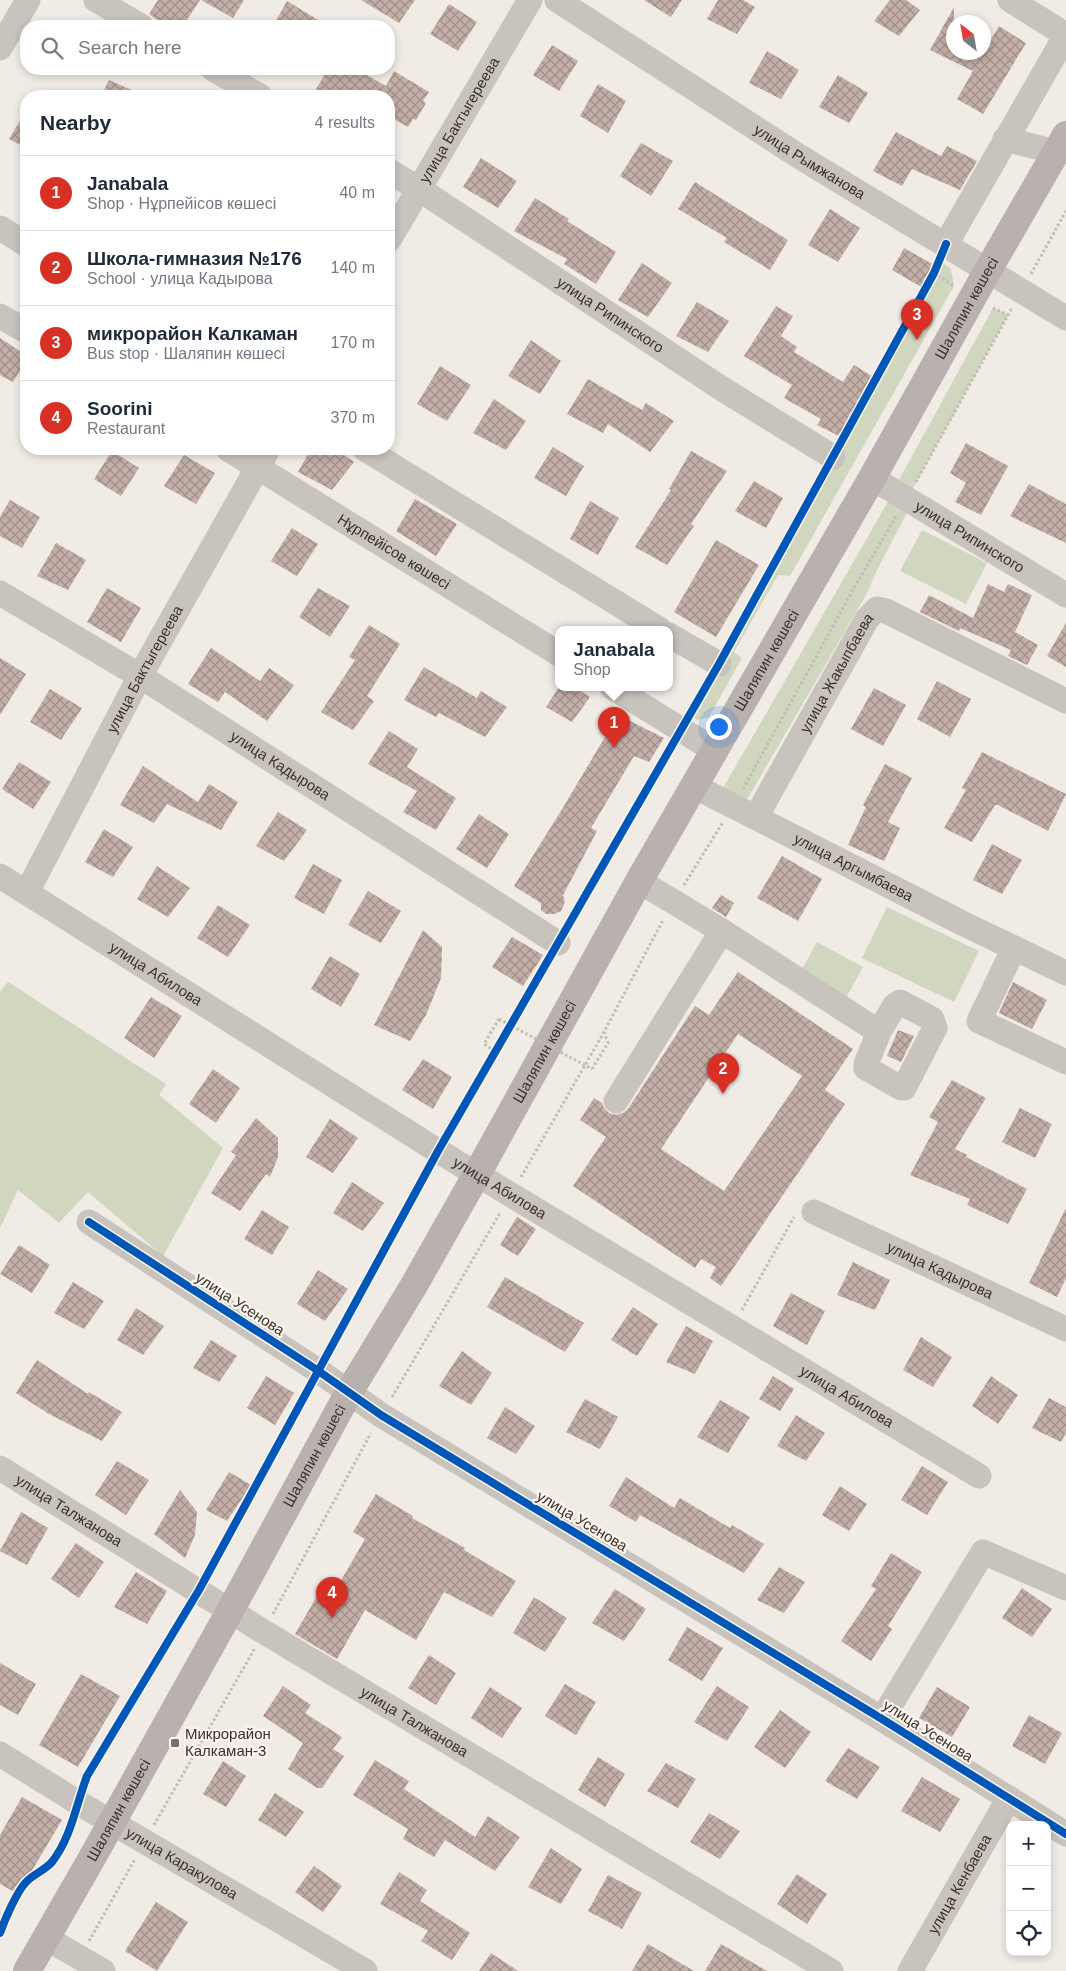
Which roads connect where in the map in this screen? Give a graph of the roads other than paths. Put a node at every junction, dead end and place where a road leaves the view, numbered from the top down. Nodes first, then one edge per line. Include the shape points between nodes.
1 (28, 0) edge
2 (96, 0) edge
3 (530, 0) edge
4 (557, 0) edge
5 (1010, 0) edge
6 (131, 20) edge
7 (1066, 35) edge
8 (0, 48) edge
9 (223, 75) edge
10 (250, 90) edge
11 (1005, 139) junction
12 (1061, 144) edge
13 (395, 175) edge
14 (419, 189) junction
15 (0, 228) edge
16 (395, 230) edge
17 (20, 240) edge
18 (946, 244) junction
19 (988, 270) junction
20 (0, 316) edge
21 (1066, 318) edge
22 (20, 328) edge
23 (374, 455) edge
24 (832, 457) dead end
25 (263, 458) edge
26 (872, 478) junction
27 (0, 594) edge
28 (1066, 596) edge
29 (654, 626) edge
30 (673, 637) edge
31 (555, 651) edge
32 (719, 664) dead end
33 (140, 676) junction
34 (618, 691) edge
35 (1066, 700) edge
36 (714, 750) junction
37 (694, 786) junction
38 (745, 811) junction
39 (0, 876) edge
40 (639, 881) junction
41 (27, 892) junction
42 (722, 932) junction
43 (558, 943) dead end
44 (1014, 948) junction
45 (1066, 972) edge
46 (879, 1032) dead end
47 (1066, 1062) edge
48 (616, 1101) dead end
49 (477, 1174) junction
50 (814, 1212) road end
51 (89, 1222) dead end
52 (1066, 1329) edge
53 (349, 1392) junction
54 (0, 1468) edge
55 (979, 1476) dead end
56 (1066, 1588) edge
57 (230, 1611) junction
58 (882, 1719) junction
59 (0, 1754) edge
60 (1009, 1798) junction
61 (113, 1822) junction
62 (1066, 1834) edge
63 (46, 1938) junction
64 (27, 1971) edge
65 (103, 1971) edge
66 (365, 1971) edge
67 (831, 1971) edge
68 (910, 1971) edge

1 - 8 street
2 - 6 street
3 - 14 street, улица Бактыгереева
4 - 18 street, улица Рымжанова via 800,156
5 - 7 street
7 - 11 street
9 - 10 street
11 - 12 street
11 - 18 street
12 - 19 main road, Шаляпин көшесі
13 - 14 street, улица Рипинского
14 - 16 street, улица Бактыгереева
14 - 24 street, улица Рипинского via 724,390
15 - 17 street
18 - 19 street, улица Рымжанова
19 - 21 street, улица Рымжанова
19 - 26 main road, Шаляпин көшесі
20 - 22 street
23 - 29 street
25 - 31 street, Нұрпейісов көшесі
25 - 33 street, улица Бактыгереева
26 - 28 street, улица Рипинского
26 - 36 main road, Шаляпин көшесі
27 - 33 street, улица Кадырова
30 - 32 street
33 - 41 street, улица Бактыгереева
33 - 43 street, улица Кадырова
34 - 36 street
35 - 38 street, улица Жакыпбаева via 877,609 867,619
36 - 37 main road, Шаляпин көшесі
37 - 38 street, улица Аргымбаева
37 - 40 main road, Шаляпин көшесі
38 - 44 street, улица Аргымбаева
39 - 41 street, улица Абилова
40 - 42 street
40 - 49 main road, Шаляпин көшесі
41 - 49 street, улица Абилова
42 - 46 street
42 - 48 street
44 - 45 street, улица Аргымбаева
44 - 47 street via 979,1021
49 - 53 main road, Шаляпин көшесі
49 - 55 street, улица Абилова
50 - 52 street, улица Кадырова
51 - 53 street, улица Усенова
53 - 57 main road, Шаляпин көшесі
53 - 58 street, улица Усенова via 381,1415
54 - 57 street, улица Талжанова
56 - 58 street via 983,1552
57 - 61 main road, Шаляпин көшесі
57 - 67 street, улица Талжанова
58 - 60 street, улица Усенова
59 - 61 street, улица Каракулова
60 - 62 street, улица Усенова
60 - 68 street, улица Кенбаева
61 - 63 main road, Шаляпин көшесі
61 - 66 street, улица Каракулова
63 - 64 main road, Шаляпин көшесі
63 - 65 street

